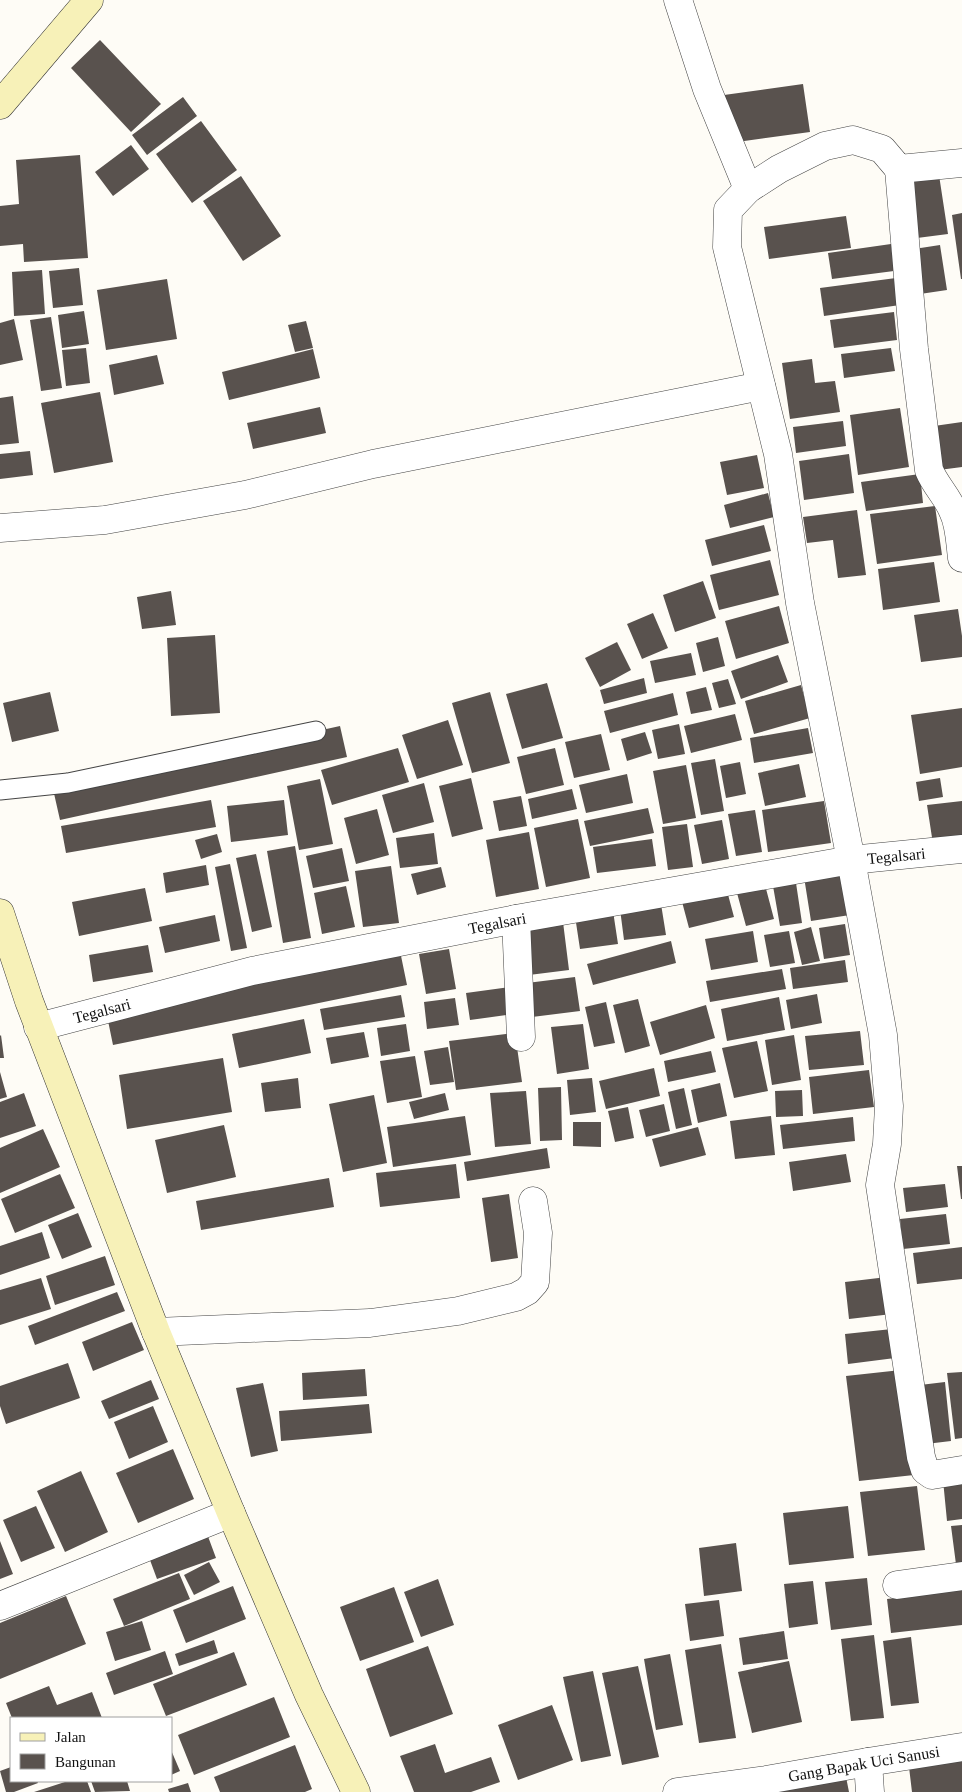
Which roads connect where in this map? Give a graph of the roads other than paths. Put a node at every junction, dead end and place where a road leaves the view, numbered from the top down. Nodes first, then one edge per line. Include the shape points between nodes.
1 (89, 0) edge
2 (678, 0) edge
3 (0, 105) edge
4 (962, 163) edge
5 (899, 169) junction
6 (748, 188) junction
7 (761, 386) junction
8 (0, 528) edge
9 (962, 558) edge
10 (316, 731) dead end
11 (0, 790) edge
12 (962, 849) edge
13 (852, 860) junction
14 (0, 912) edge
15 (516, 919) junction
16 (38, 1027) junction
17 (521, 1037) dead end
18 (533, 1201) dead end
19 (156, 1332) junction
20 (962, 1470) edge
21 (230, 1514) junction
22 (962, 1576) edge
23 (897, 1584) dead end
24 (0, 1606) edge
25 (962, 1747) edge
26 (868, 1762) junction
27 (356, 1792) edge
28 (677, 1792) edge
29 (870, 1792) edge

1 - 3 main road
2 - 6 street via 707,89
4 - 5 street
5 - 6 street via 882,149 853,140 825,146
5 - 9 street via 914,349 929,470 953,511
6 - 7 street via 728,210 727,247
7 - 8 street via 373,464 198,503 105,520
7 - 13 street via 778,454 800,602
10 - 11 lane via 68,783
12 - 13 street, Tegalsari
13 - 15 street, Tegalsari
13 - 20 street via 883,1035 889,1106 880,1185 922,1457 925,1470 932,1475
14 - 16 main road
15 - 16 street, Tegalsari via 252,971
15 - 17 street
16 - 19 main road
18 - 19 street via 538,1232 534,1282 516,1297 458,1311 370,1323
19 - 21 main road
21 - 24 street
21 - 27 main road
22 - 23 street
25 - 26 street, Gang Bapak Uci Sanusi
26 - 28 street, Gang Bapak Uci Sanusi
26 - 29 street

